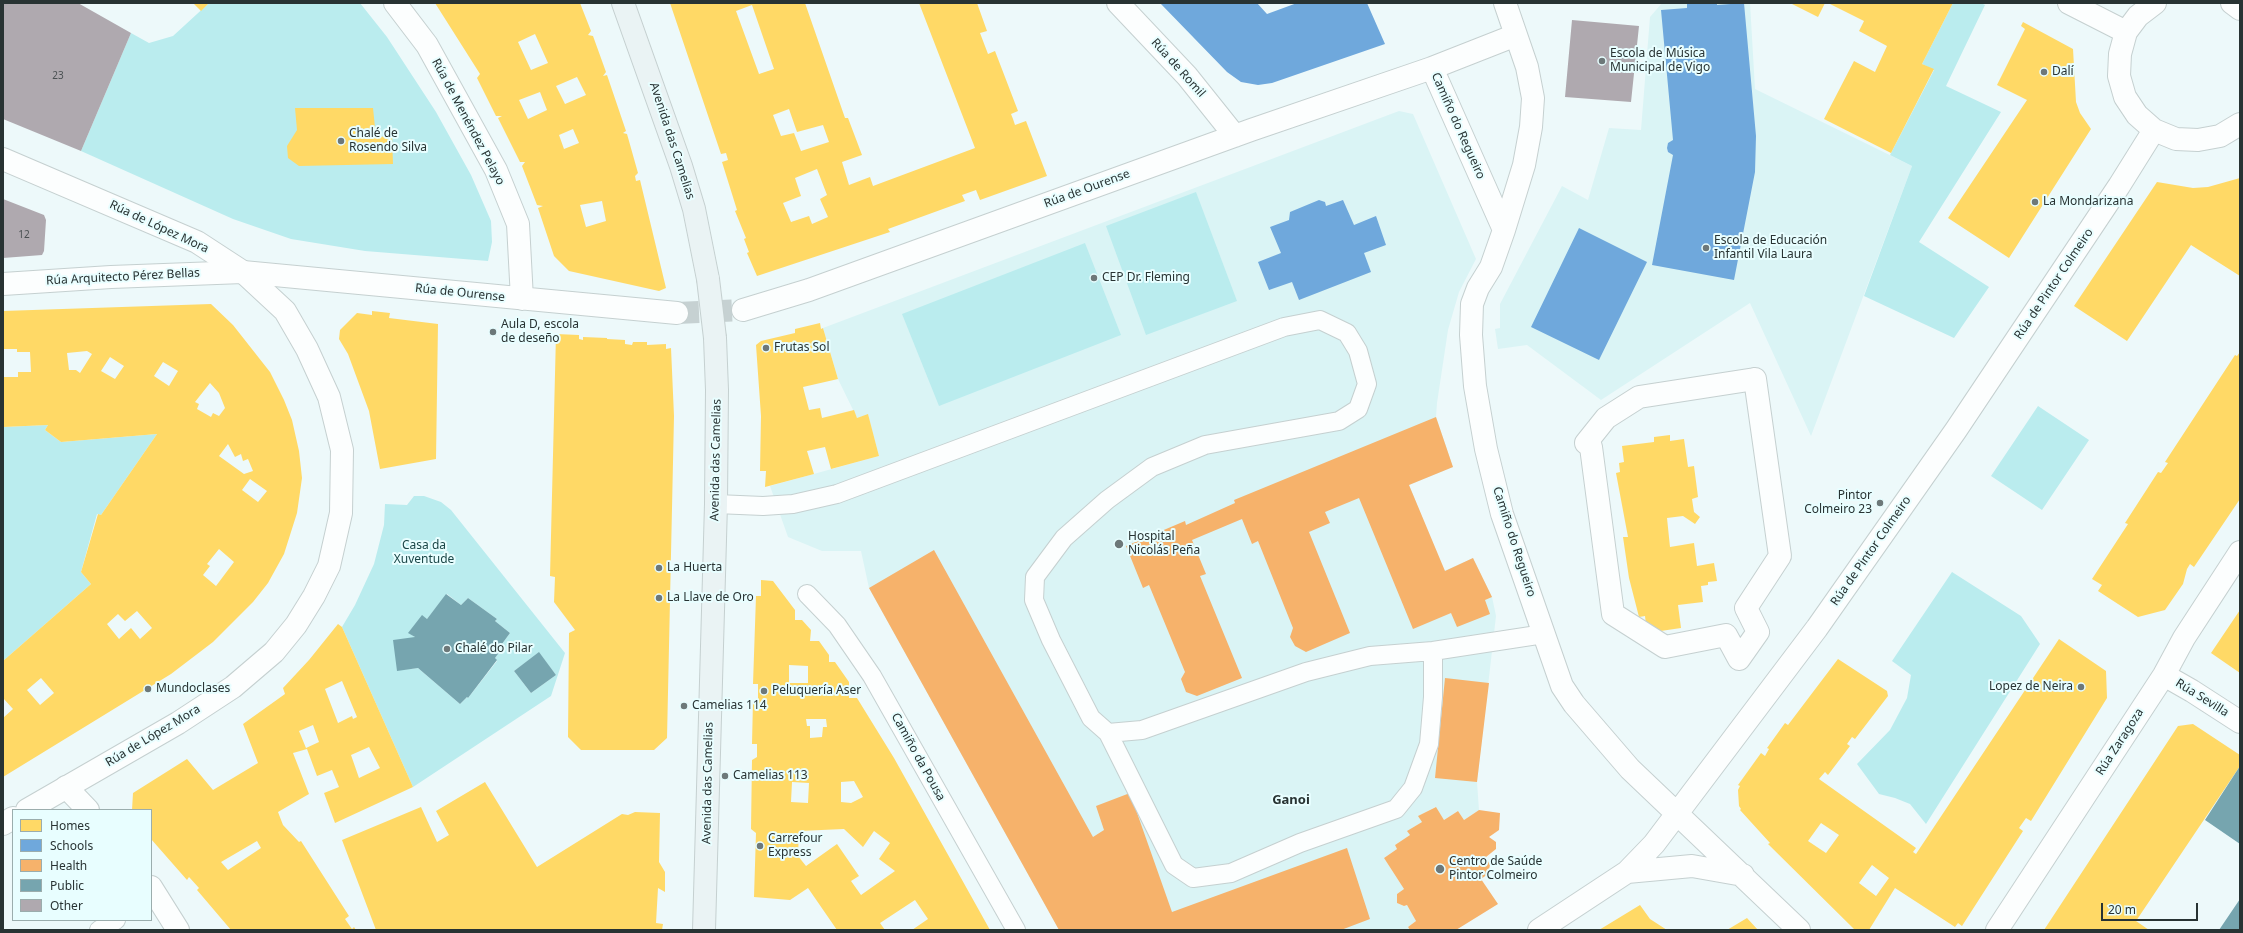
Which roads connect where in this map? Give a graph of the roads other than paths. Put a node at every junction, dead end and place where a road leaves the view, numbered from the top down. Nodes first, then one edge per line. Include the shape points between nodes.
1 (395, 3) edge
2 (622, 3) edge
3 (1118, 3) edge
4 (1506, 3) edge
5 (2069, 3) edge
6 (2154, 3) edge
7 (2232, 3) edge
8 (2240, 10) edge
9 (2126, 32) junction
10 (1516, 35) junction
11 (1432, 68) junction
12 (2240, 124) edge
13 (2154, 130) junction
14 (1235, 136) junction
15 (3, 159) edge
16 (1504, 230) junction
17 (243, 272) junction
18 (3, 284) edge
19 (522, 299) junction
20 (743, 310) tunnel mouth
21 (677, 313) tunnel mouth
22 (1606, 418) joint
23 (716, 504) junction
24 (2240, 552) edge
25 (807, 594) dead end
26 (1544, 634) junction
27 (1433, 651) junction
28 (2164, 675) junction
29 (2240, 722) edge
30 (1108, 733) junction
31 (66, 787) junction
32 (29, 809) edge
33 (87, 809) edge
34 (1677, 813) junction
35 (12, 819) edge
36 (3, 824) edge
37 (1627, 872) junction
38 (1742, 875) junction
39 (153, 894) edge
40 (114, 921) edge
41 (99, 930) edge
42 (178, 930) edge
43 (704, 930) edge
44 (1016, 930) edge
45 (1539, 930) edge
46 (1799, 930) edge
47 (1997, 930) edge

1 - 19 street, Rúa de Menéndez Pelayo via 427,45 496,170 518,224
2 - 23 main road, Avenida das Camelias, bridge via 681,166 694,209 708,278 718,390
3 - 14 street, Rúa de Romil via 1187,76
4 - 10 street
5 - 9 street
6 - 9 street via 2138,16
7 - 8 street
9 - 13 street via 2120,54 2119,76 2125,97 2137,116
10 - 11 street, Camiño do Regueiro
10 - 16 street, Camiño do Regueiro via 1533,98 1524,165
11 - 14 street, Rúa de Ourense
11 - 16 street, Camiño do Regueiro
12 - 13 street via 2220,136 2198,140 2176,139
13 - 34 street, Rúa de Pintor Colmeiro via 1956,430 1816,628
14 - 20 street, Rúa de Ourense via 809,290
15 - 17 street, Rúa de López Mora via 197,242
16 - 26 street, Camiño do Regueiro via 1491,267 1472,304 1471,334 1475,386 1486,449 1502,514
17 - 18 street, Rúa Arquitecto Pérez Bellas
17 - 19 street, Rúa de Ourense
17 - 31 street, Rúa de López Mora via 285,311 307,349 329,397 342,450 341,513 329,566 296,625 274,652 233,687 178,723
19 - 21 street, Rúa de Ourense
22 - 22 street via 1639,397 1756,379 1780,556 1746,608 1758,632 1739,659 1726,635 1665,647 1613,614 1591,447 1586,443
23 - 30 lane via 793,504 837,494 1284,327 1320,320 1347,333 1358,352 1368,384 1358,409 1340,421 1205,445 1152,467 1107,500 1064,538 1035,578 1034,600 1051,640 1091,718
23 - 43 main road, Avenida das Camelias
24 - 28 street, Rúa Zaragoza via 2184,638
25 - 44 lane, Camiño da Pousa via 837,625 872,676
26 - 27 lane
26 - 34 street, Camiño do Regueiro via 1562,686 1574,704 1630,769
27 - 30 lane via 1356,659 1306,672 1142,730
27 - 30 lane via 1429,744 1413,788 1396,809 1300,843 1231,873 1193,878 1174,865
28 - 29 street, Rúa Sevilla
28 - 47 street, Rúa Zaragoza
31 - 32 street, Rúa de López Mora
31 - 33 street
34 - 37 street, Rúa de Pintor Colmeiro via 1654,844
34 - 38 street, Camiño do Regueiro
35 - 36 street
37 - 38 street via 1692,866
37 - 45 street, Rúa de Pintor Colmeiro
38 - 46 street, Camiño do Regueiro
39 - 42 street
40 - 41 lane

